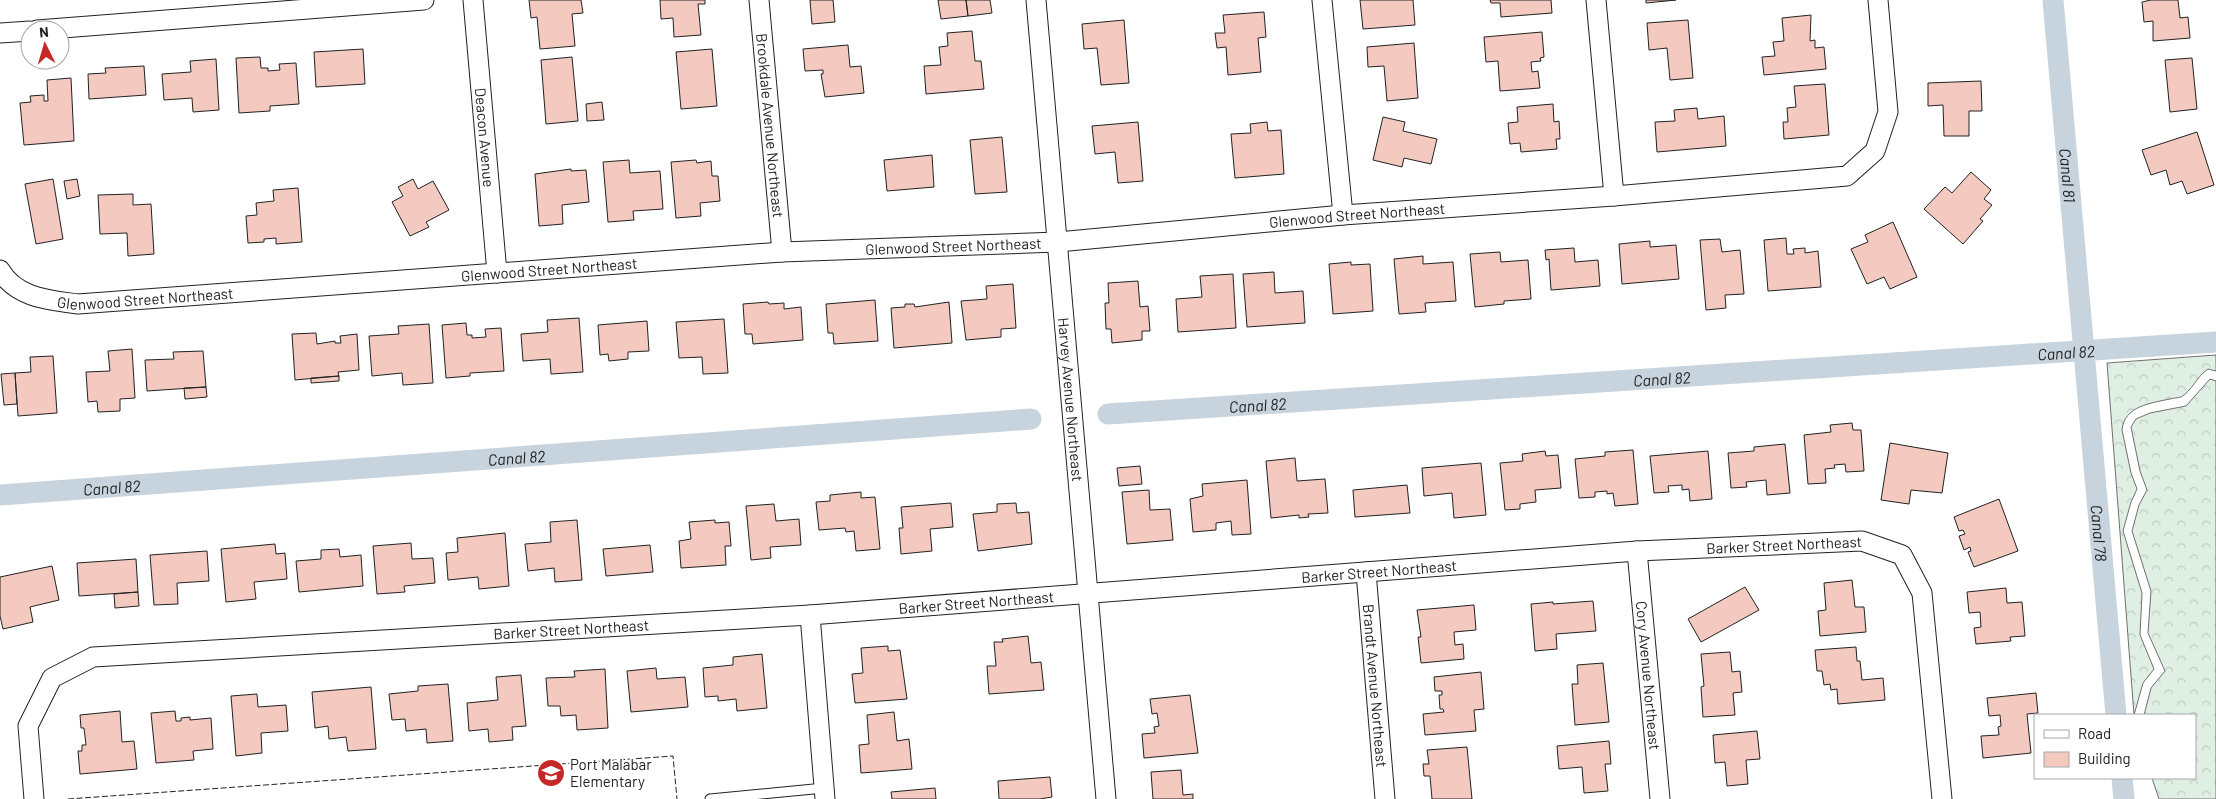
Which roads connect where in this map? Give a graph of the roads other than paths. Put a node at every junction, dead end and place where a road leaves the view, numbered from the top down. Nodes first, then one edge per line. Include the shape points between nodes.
1 (424, 0) edge
2 (473, 0) edge
3 (758, 0) edge
4 (1036, 0) edge
5 (1322, 0) edge
6 (1596, 0) edge
7 (1878, 0) edge
8 (70, 27) edge
9 (20, 31) edge
10 (0, 33) edge
11 (1614, 196) junction
12 (1343, 215) junction
13 (1058, 242) junction
14 (782, 252) junction
15 (0, 270) edge
16 (497, 273) junction
17 (1637, 551) junction
18 (1366, 572) junction
19 (1089, 593) junction
20 (810, 615) junction
21 (825, 793) edge
22 (34, 799) edge
23 (710, 799) edge
24 (1106, 799) edge
25 (1385, 799) edge
26 (1660, 799) edge
27 (1942, 799) edge

1 - 8 street
2 - 16 street, Deacon Avenue
3 - 14 street, Brookdale Avenue Northeast
4 - 13 street, Harvey Avenue Northeast
5 - 12 street
6 - 11 street
7 - 11 street, Glenwood Street Northeast via 1888,112 1874,151 1847,176
9 - 10 street
11 - 12 street, Glenwood Street Northeast
12 - 13 street, Glenwood Street Northeast
13 - 14 street, Glenwood Street Northeast
13 - 19 street, Harvey Avenue Northeast
14 - 16 street, Glenwood Street Northeast
15 - 16 street, Glenwood Street Northeast via 5,279 22,292 78,304
17 - 18 street, Barker Street Northeast
17 - 26 street, Cory Avenue Northeast
17 - 27 street, Barker Street Northeast via 1862,541 1902,555 1922,593
18 - 19 street, Barker Street Northeast
18 - 25 street, Brandt Avenue Northeast
19 - 20 street, Barker Street Northeast
19 - 24 street, Harvey Avenue Northeast
20 - 21 street
20 - 22 street, Barker Street Northeast via 93,657 52,678 28,726
21 - 23 lane

